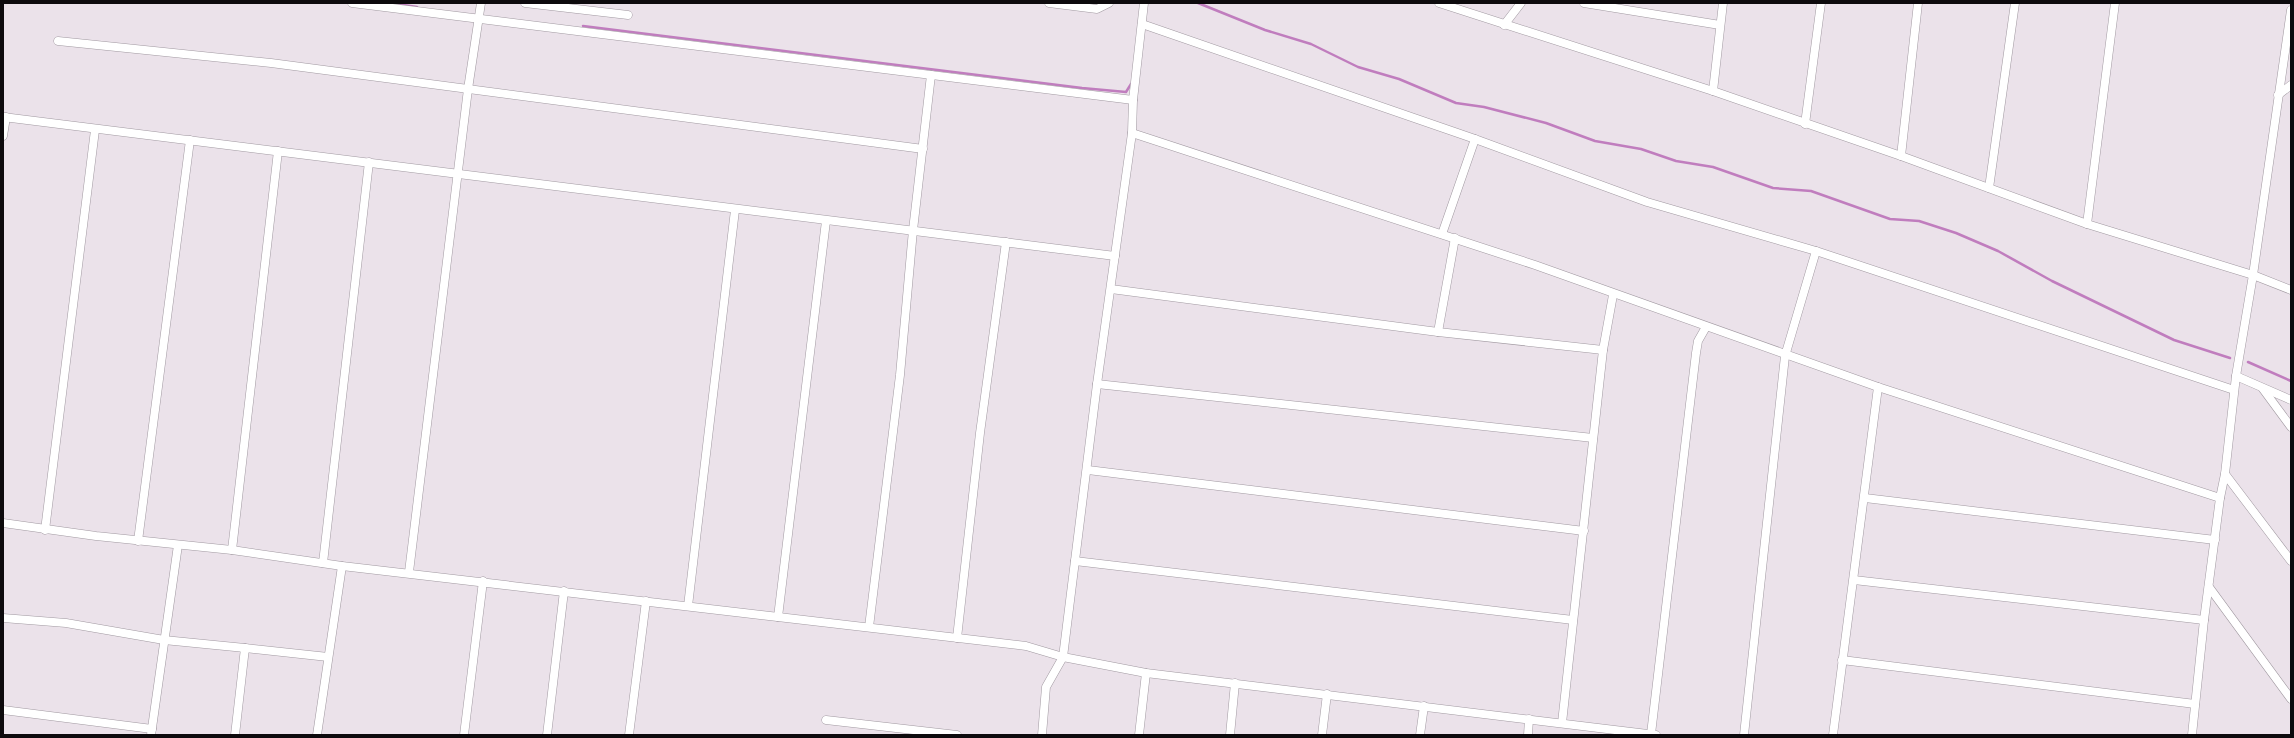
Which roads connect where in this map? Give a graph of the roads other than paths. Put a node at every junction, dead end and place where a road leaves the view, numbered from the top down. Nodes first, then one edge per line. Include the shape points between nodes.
1 (352, 3) edge
2 (481, 3) edge
3 (524, 3) edge
4 (1049, 3) edge
5 (1109, 3) edge
6 (1144, 3) edge
7 (1439, 3) edge
8 (1521, 3) edge
9 (1584, 3) edge
10 (1723, 3) edge
11 (1821, 3) edge
12 (1918, 3) edge
13 (2015, 3) edge
14 (2115, 3) edge
15 (2291, 10) edge
16 (628, 15) dead end
17 (479, 18) junction
18 (1142, 24) junction
19 (1504, 24) junction
20 (1720, 25) junction
21 (58, 40) dead end
22 (932, 75) junction
23 (2291, 85) edge
24 (468, 89) junction
25 (1713, 91) junction
26 (2278, 95) junction
27 (1133, 100) junction
28 (4, 117) edge
29 (1805, 124) junction
30 (95, 130) junction
31 (1132, 134) junction
32 (3, 136) edge
33 (1475, 139) junction
34 (190, 140) junction
35 (923, 149) junction
36 (278, 151) junction
37 (1901, 156) junction
38 (369, 162) junction
39 (458, 175) junction
40 (1989, 188) junction
41 (735, 210) junction
42 (826, 221) junction
43 (2087, 224) junction
44 (913, 230) junction
45 (1442, 234) junction
46 (1454, 238) junction
47 (1006, 242) junction
48 (1816, 251) junction
49 (1115, 256) junction
50 (2253, 275) junction
51 (1111, 289) junction
52 (2291, 290) edge
53 (1613, 295) junction
54 (1706, 326) junction
55 (1438, 332) junction
56 (1603, 350) junction
57 (1785, 356) junction
58 (2236, 376) junction
59 (1097, 384) junction
60 (1878, 387) junction
61 (2263, 388) junction
62 (2234, 390) junction
63 (2283, 397) junction
64 (2291, 400) edge
65 (2280, 412) junction
66 (2291, 427) edge
67 (1593, 438) junction
68 (1088, 470) junction
69 (2225, 474) junction
70 (1865, 498) junction
71 (2220, 498) junction
72 (3, 524) edge
73 (45, 530) junction
74 (1584, 531) junction
75 (2215, 540) junction
76 (138, 541) junction
77 (178, 545) junction
78 (232, 550) junction
79 (1075, 561) junction
80 (2291, 561) edge
81 (323, 563) junction
82 (342, 566) junction
83 (409, 572) junction
84 (1854, 580) junction
85 (483, 582) junction
86 (2209, 587) junction
87 (564, 591) junction
88 (646, 601) junction
89 (688, 606) junction
90 (778, 616) junction
91 (3, 618) edge
92 (1573, 620) junction
93 (2204, 620) junction
94 (869, 627) junction
95 (957, 638) junction
96 (164, 640) junction
97 (245, 648) junction
98 (328, 657) junction
99 (1063, 657) junction
100 (1842, 660) junction
101 (1146, 673) junction
102 (1236, 683) junction
103 (1327, 694) junction
104 (2291, 699) edge
105 (2195, 704) junction
106 (1424, 706) junction
107 (3, 710) edge
108 (1530, 719) junction
109 (826, 720) dead end
110 (1562, 724) junction
111 (152, 732) edge
112 (235, 735) edge
113 (317, 735) edge
114 (464, 735) edge
115 (547, 735) edge
116 (629, 735) edge
117 (957, 735) edge
118 (1042, 735) edge
119 (1139, 735) edge
120 (1230, 735) edge
121 (1322, 735) edge
122 (1420, 735) edge
123 (1528, 735) edge
124 (1653, 735) edge
125 (1744, 735) edge
126 (1833, 735) edge
127 (2192, 735) edge

1 - 17 street
2 - 17 street
3 - 16 street
4 - 5 street via 1097,10
6 - 18 street
7 - 19 street
8 - 19 street
9 - 20 street
10 - 20 street
11 - 29 street
12 - 37 street
13 - 40 street
14 - 43 street
15 - 26 street
17 - 22 street
17 - 24 street
18 - 27 street
18 - 33 street
19 - 25 street
20 - 25 street
21 - 24 street via 271,63
22 - 27 street
22 - 35 street
23 - 26 street
24 - 35 street
24 - 39 street
25 - 29 street
26 - 50 street
27 - 31 street
28 - 30 street
28 - 32 street
29 - 37 street
30 - 34 street
30 - 73 street
31 - 45 street
31 - 49 street
33 - 45 street
33 - 48 street via 1647,202
34 - 36 street
34 - 76 street
35 - 44 street
36 - 38 street
36 - 78 street
37 - 40 street
38 - 39 street
38 - 81 street
39 - 41 street
39 - 83 street
40 - 43 street
41 - 42 street
41 - 89 street
42 - 44 street
42 - 90 street
43 - 50 street
44 - 47 street
44 - 94 street via 900,375
45 - 46 street
46 - 53 street
46 - 55 street
47 - 49 street
47 - 95 street via 980,433
48 - 57 street
48 - 62 street
49 - 51 street
50 - 52 street
50 - 58 street
51 - 55 street
51 - 59 street
53 - 54 street
53 - 56 street
54 - 57 street
54 - 124 street via 1698,341 1696,353
55 - 56 street
56 - 67 street
57 - 60 street
57 - 125 street
58 - 61 street
58 - 62 street
59 - 67 street
59 - 68 street
60 - 70 street
60 - 71 street
61 - 63 street
61 - 65 street
62 - 69 street
63 - 64 street
63 - 65 street
65 - 66 street
67 - 74 street
68 - 74 street
68 - 79 street
69 - 71 street
69 - 80 street
70 - 75 street
70 - 84 street
71 - 75 street
72 - 73 street
73 - 76 street
74 - 92 street
75 - 86 street
76 - 77 street
77 - 78 street
77 - 96 street
78 - 81 street
79 - 92 street
79 - 99 street
81 - 82 street
82 - 83 street
82 - 98 street
83 - 85 street
84 - 93 street
84 - 100 street
85 - 87 street
85 - 114 street
86 - 93 street
86 - 104 street
87 - 88 street
87 - 115 street
88 - 89 street
88 - 116 street
89 - 90 street
90 - 94 street
91 - 96 street via 66,623
92 - 110 street
93 - 105 street
94 - 95 street
95 - 99 street via 1026,646
96 - 97 street
96 - 111 street
97 - 98 street
97 - 112 street
98 - 113 street
99 - 101 street
99 - 118 street via 1046,687
100 - 105 street
100 - 126 street
101 - 102 street
101 - 119 street
102 - 103 street
102 - 120 street
103 - 106 street
103 - 121 street
105 - 127 street
106 - 108 street
106 - 122 street
107 - 111 street
108 - 110 street
108 - 123 street
109 - 117 street
110 - 124 street

